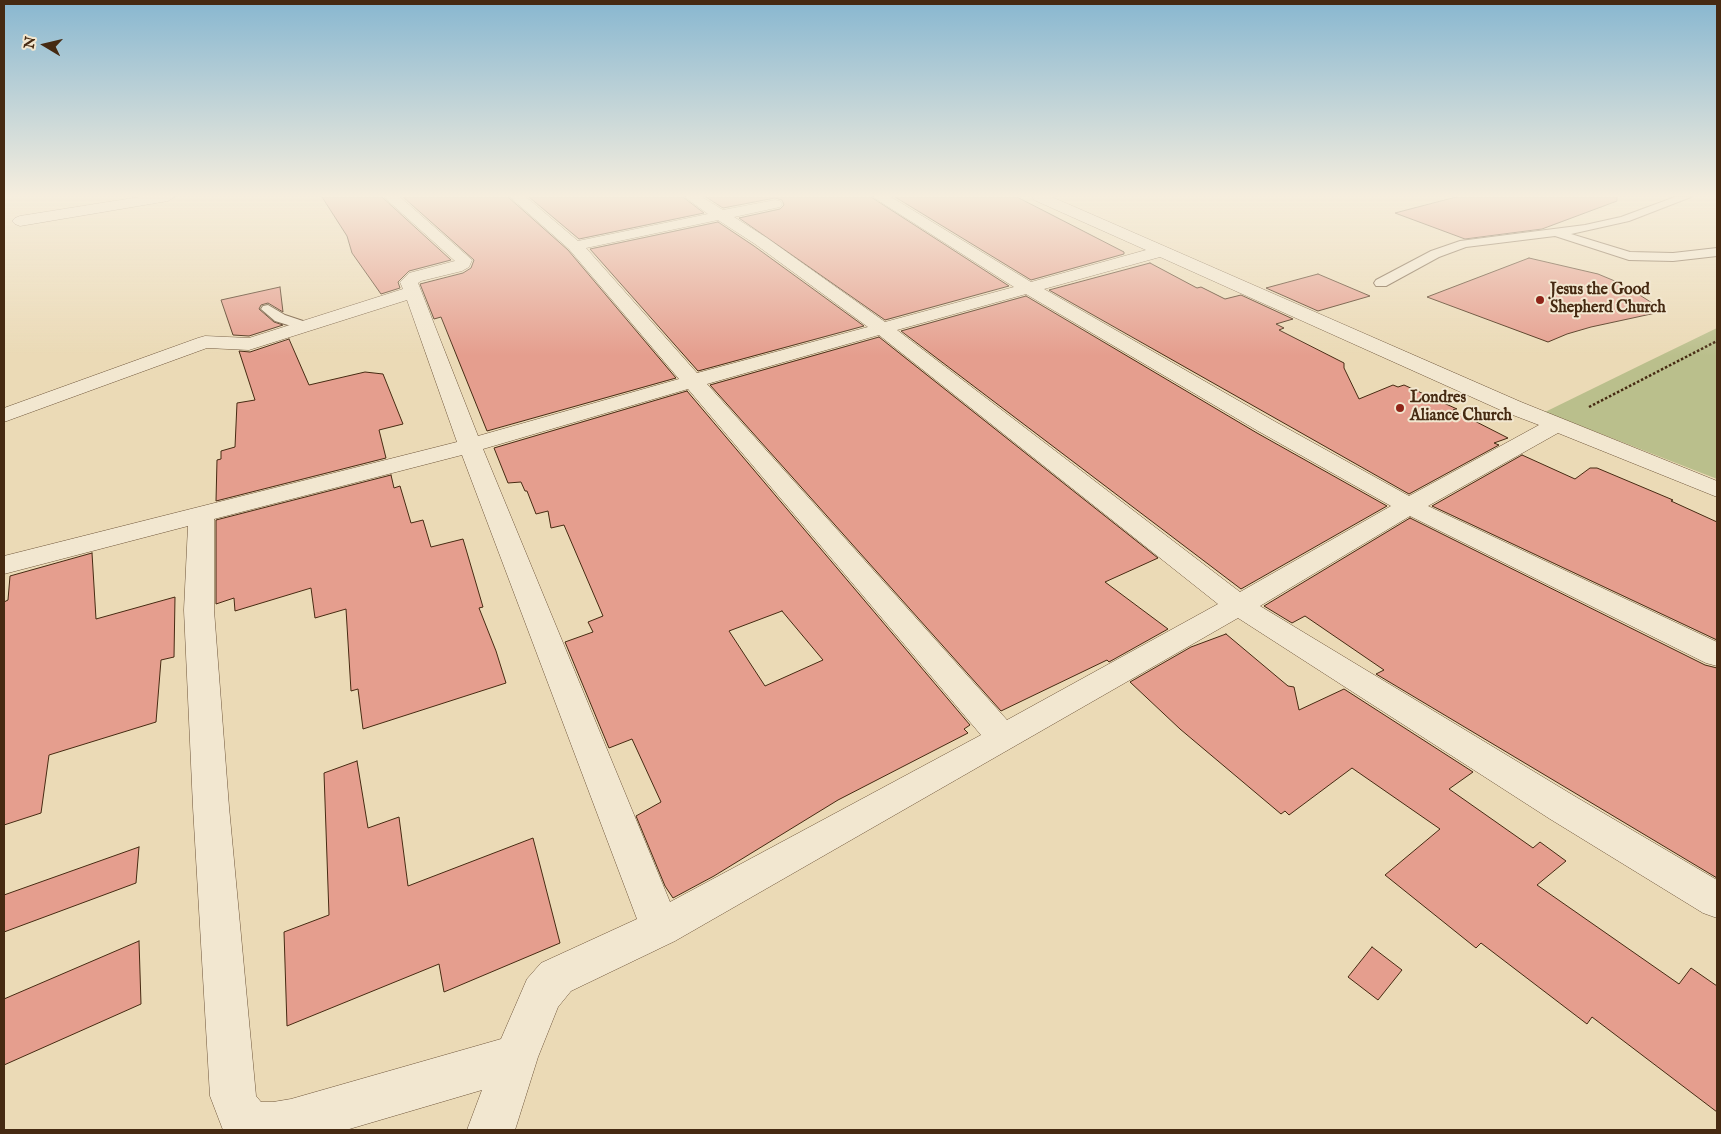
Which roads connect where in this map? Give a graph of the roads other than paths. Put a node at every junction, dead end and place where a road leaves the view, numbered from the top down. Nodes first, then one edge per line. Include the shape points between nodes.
1 (450, 250) edge
2 (578, 250) edge
3 (771, 250) edge
4 (966, 250) edge
5 (1445, 250) edge
6 (1608, 250) edge
7 (1162, 251) joint
8 (1717, 252) edge
9 (1381, 283) dead end
10 (1027, 287) junction
11 (412, 292) junction
12 (268, 309) dead end
13 (304, 326) junction
14 (883, 329) junction
15 (693, 381) junction
16 (4, 415) edge
17 (1556, 425) junction
18 (470, 446) junction
19 (1717, 490) edge
20 (1409, 506) junction
21 (200, 514) junction
22 (4, 565) edge
23 (1238, 606) junction
24 (1717, 655) edge
25 (1003, 738) junction
26 (1717, 900) edge
27 (661, 928) junction
28 (516, 1057) junction
29 (491, 1130) edge

1 - 11 street via 464,262 412,279 409,282
2 - 15 street
3 - 14 street
4 - 10 street
5 - 9 lane
6 - 8 lane via 1629,256 1673,257
7 - 10 street
7 - 17 street via 1312,320
10 - 14 street
10 - 20 street
11 - 13 street
11 - 18 street
12 - 13 lane via 280,318
13 - 16 street via 249,344 205,342
14 - 15 street
14 - 23 street
15 - 18 street
15 - 25 street
17 - 19 street
17 - 20 street
18 - 21 street
18 - 27 street
20 - 23 street
20 - 24 street
21 - 22 street
21 - 28 street via 199,610 211,807 233,1096 241,1116 253,1125 291,1123
23 - 25 street
23 - 26 street
25 - 27 street
27 - 28 street via 556,977 542,994
28 - 29 street

